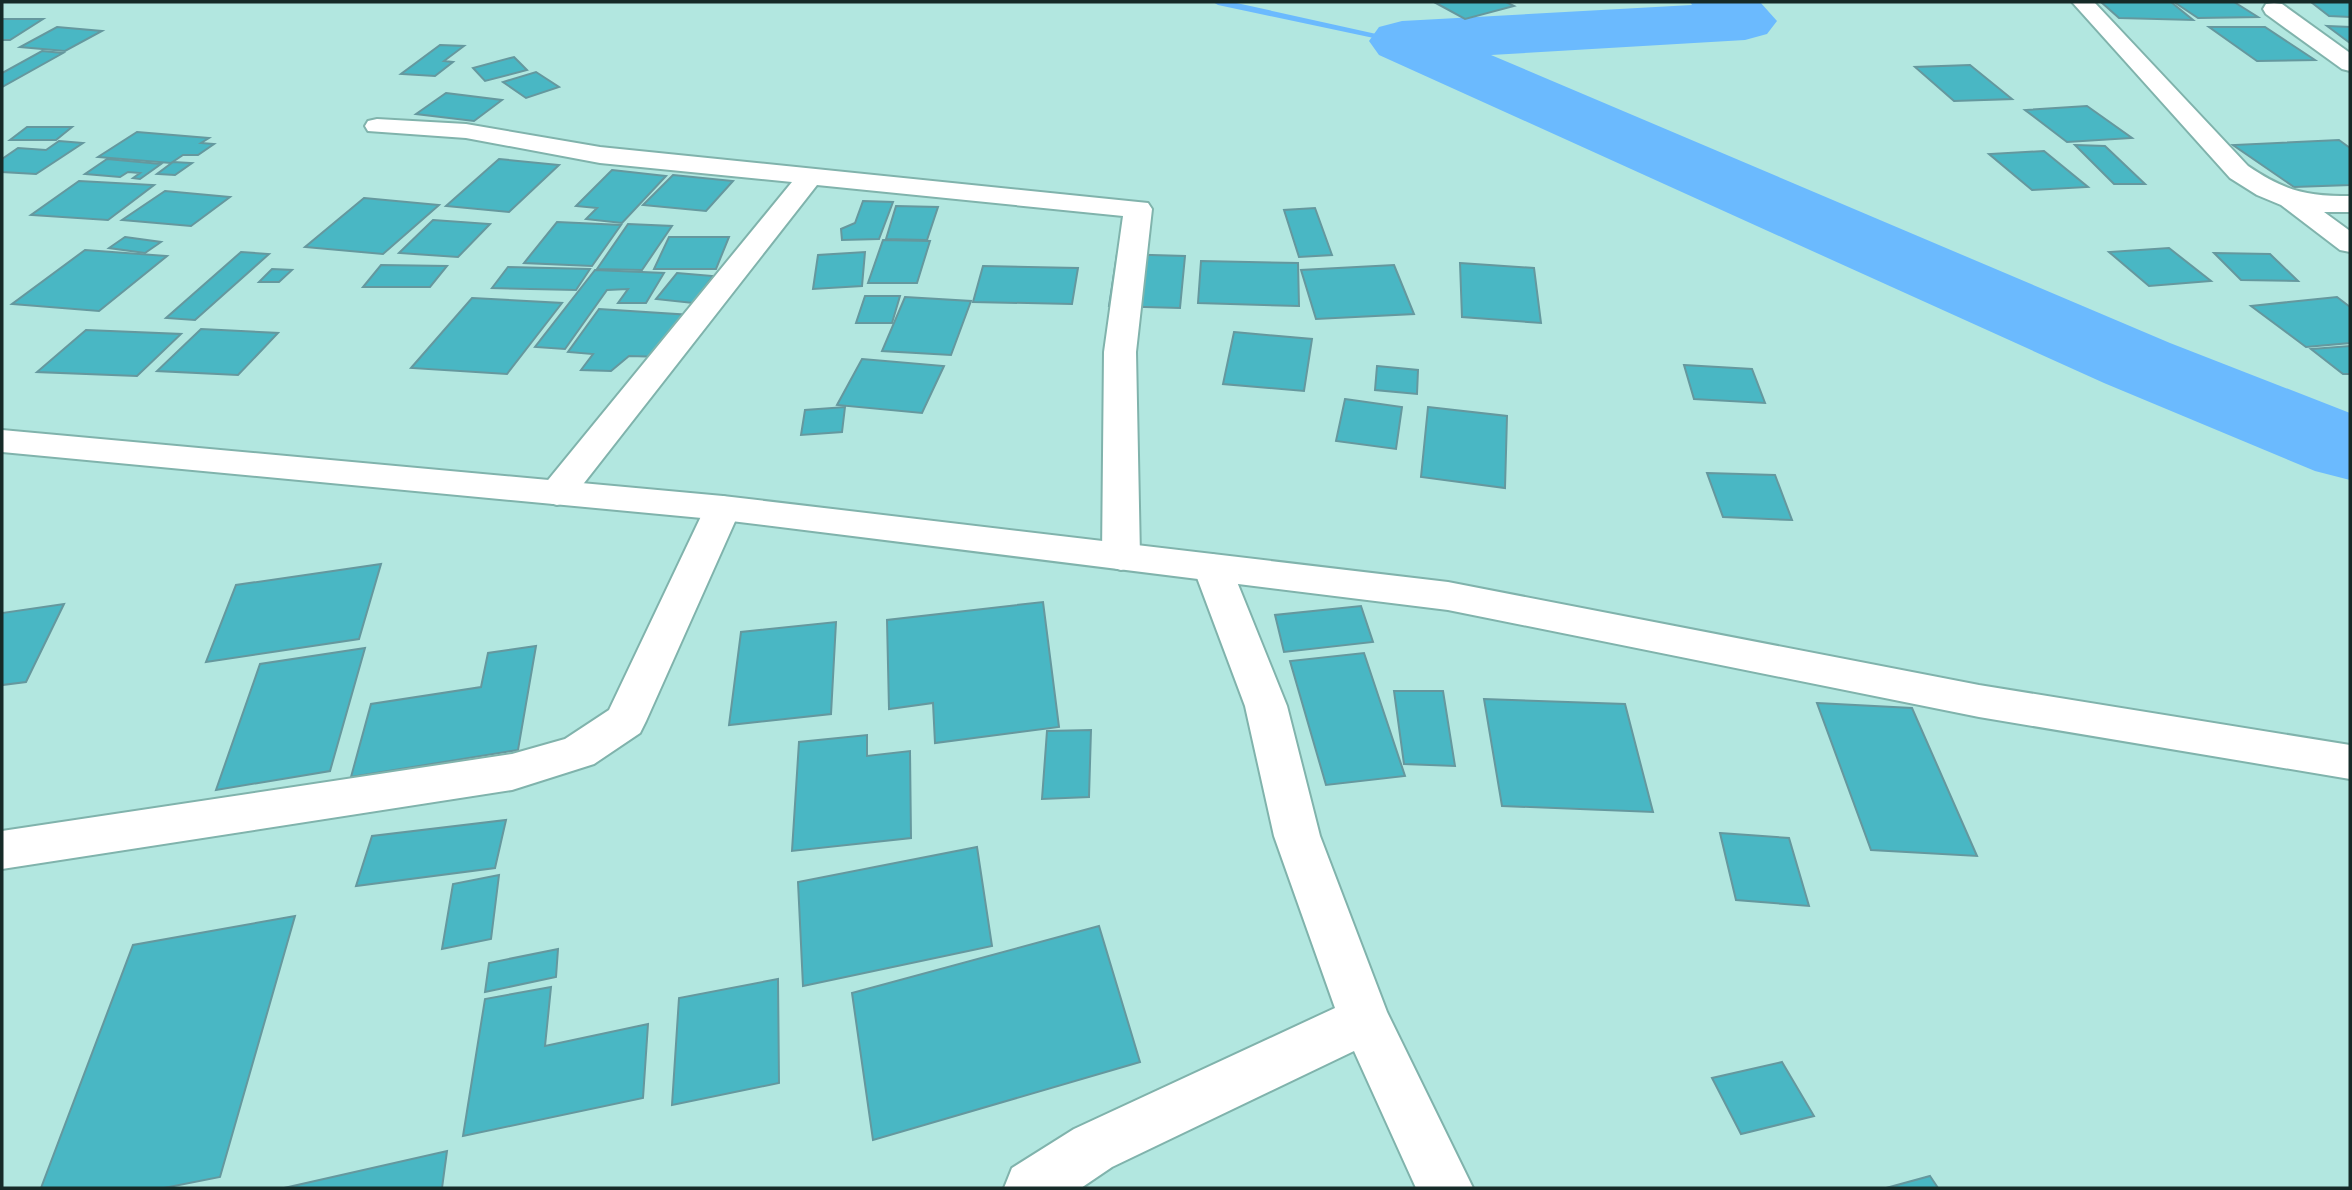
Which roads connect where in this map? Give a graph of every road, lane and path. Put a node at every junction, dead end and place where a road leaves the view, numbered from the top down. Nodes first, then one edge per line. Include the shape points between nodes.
1 (2082, 2) edge
2 (2274, 9) dead end
3 (2350, 64) edge
4 (377, 126) dead end
5 (809, 178) junction
6 (2292, 201) junction
7 (2350, 204) edge
8 (2350, 244) edge
9 (2, 441) edge
10 (556, 493) junction
11 (723, 509) junction
12 (1121, 557) junction
13 (1212, 567) junction
14 (2350, 762) edge
15 (2, 850) edge
16 (1365, 1020) junction
17 (1032, 1188) edge
18 (1445, 1188) edge

1 - 6 street via 2239,173 2267,192
2 - 3 street
4 - 5 street via 466,131 600,155
5 - 10 street
5 - 12 street via 1138,209 1120,352
6 - 7 street
6 - 8 street
9 - 10 street
10 - 11 street
11 - 12 street
11 - 15 street via 625,721 579,752 512,772
12 - 13 street
13 - 14 street via 1448,596 1979,701
13 - 16 street via 1266,706 1297,836
16 - 17 street via 1093,1148
16 - 18 street

